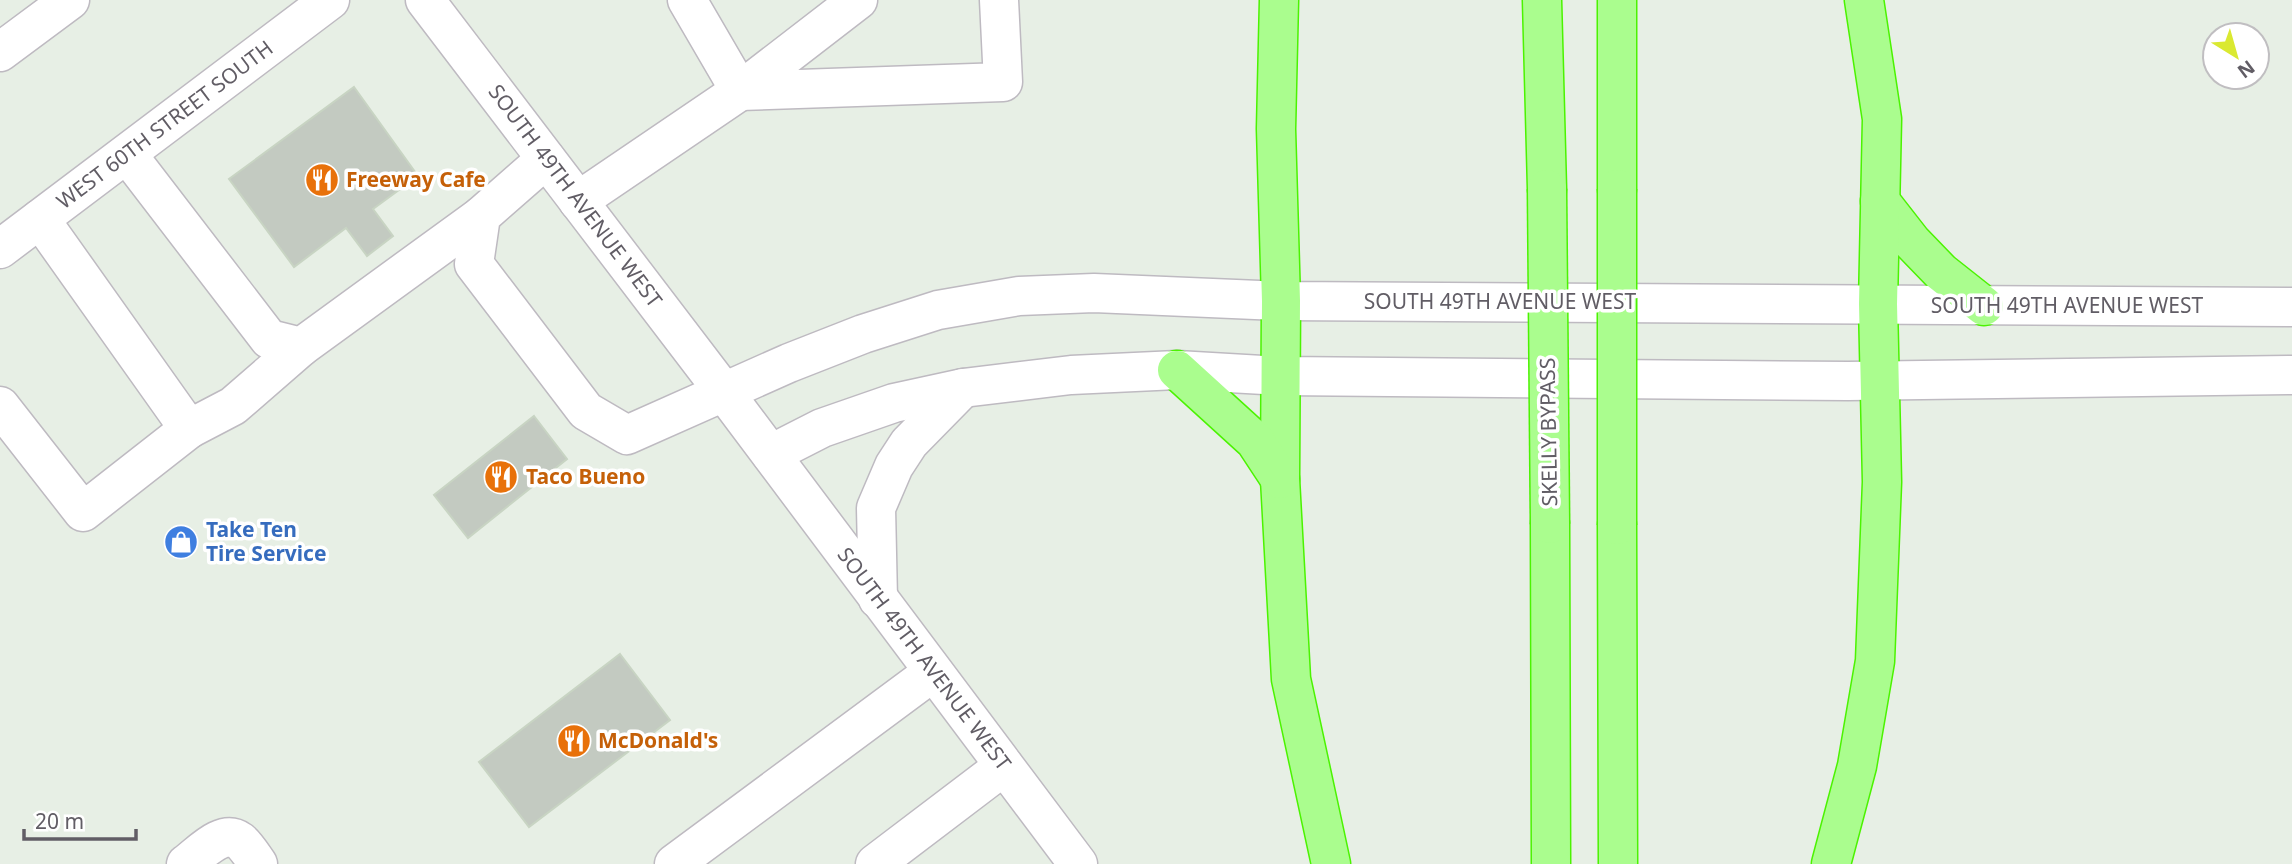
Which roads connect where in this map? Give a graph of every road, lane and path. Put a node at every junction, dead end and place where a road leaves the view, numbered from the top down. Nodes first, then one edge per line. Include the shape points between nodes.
1 (70, 0) edge
2 (330, 0) edge
3 (425, 0) edge
4 (687, 0) edge
5 (999, 0) edge
6 (1279, 0) edge
7 (1542, 0) edge
8 (1617, 0) edge
9 (1864, 0) edge
10 (853, 2) edge
11 (0, 52) edge
12 (740, 91) junction
13 (127, 154) junction
14 (547, 159) junction
15 (578, 201) junction
16 (1881, 201) junction
17 (481, 216) junction
18 (40, 219) junction
19 (0, 249) edge
20 (1282, 301) junction
21 (1878, 304) junction
22 (1984, 306) junction
23 (2292, 307) edge
24 (301, 347) junction
25 (1177, 370) junction
26 (2292, 375) edge
27 (1281, 376) junction
28 (1880, 381) junction
29 (963, 387) junction
30 (724, 392) junction
31 (0, 406) edge
32 (189, 429) junction
33 (771, 454) junction
34 (1280, 479) junction
35 (878, 599) junction
36 (933, 672) junction
37 (1004, 766) junction
38 (186, 864) edge
39 (258, 864) edge
40 (674, 864) edge
41 (875, 864) edge
42 (1078, 864) edge
43 (1331, 864) edge
44 (1551, 864) edge
45 (1618, 864) edge
46 (1831, 864) edge

1 - 11 street
2 - 13 street, WEST 60TH STREET SOUTH
3 - 14 street, SOUTH 49TH AVENUE WEST
4 - 12 street
5 - 12 street via 1003,82
6 - 20 highway via 1276,129
7 - 44 highway, SKELLY BYPASS, bridge
8 - 45 highway, bridge
9 - 16 highway via 1882,119
10 - 12 street
12 - 15 street
13 - 18 street, WEST 60TH STREET SOUTH
13 - 24 street via 269,340
14 - 15 street, SOUTH 49TH AVENUE WEST
14 - 17 street
15 - 30 street, SOUTH 49TH AVENUE WEST
16 - 21 highway
16 - 22 highway via 1931,262
17 - 24 street
17 - 30 street via 474,264 586,411 627,435
18 - 19 street, WEST 60TH STREET SOUTH
18 - 32 street
20 - 21 street, SOUTH 49TH AVENUE WEST
20 - 27 highway
20 - 30 street, SOUTH 49TH AVENUE WEST via 1094,293 1019,296 938,310 863,334
21 - 22 street, SOUTH 49TH AVENUE WEST
21 - 28 highway
22 - 23 street, SOUTH 49TH AVENUE WEST
24 - 32 street via 233,406
25 - 27 street
25 - 29 street
25 - 34 highway via 1255,441
26 - 28 street
27 - 28 street
27 - 34 highway
28 - 46 highway via 1882,482 1875,661 1857,766
29 - 33 street via 894,403 822,428
29 - 35 street via 909,443 876,508
30 - 33 street, SOUTH 49TH AVENUE WEST
31 - 32 street via 83,512
33 - 35 street, SOUTH 49TH AVENUE WEST
34 - 43 highway via 1290,679
35 - 36 street, SOUTH 49TH AVENUE WEST
36 - 37 street, SOUTH 49TH AVENUE WEST
36 - 40 street
37 - 41 street
37 - 42 street, SOUTH 49TH AVENUE WEST
38 - 39 street via 227,837 242,842

